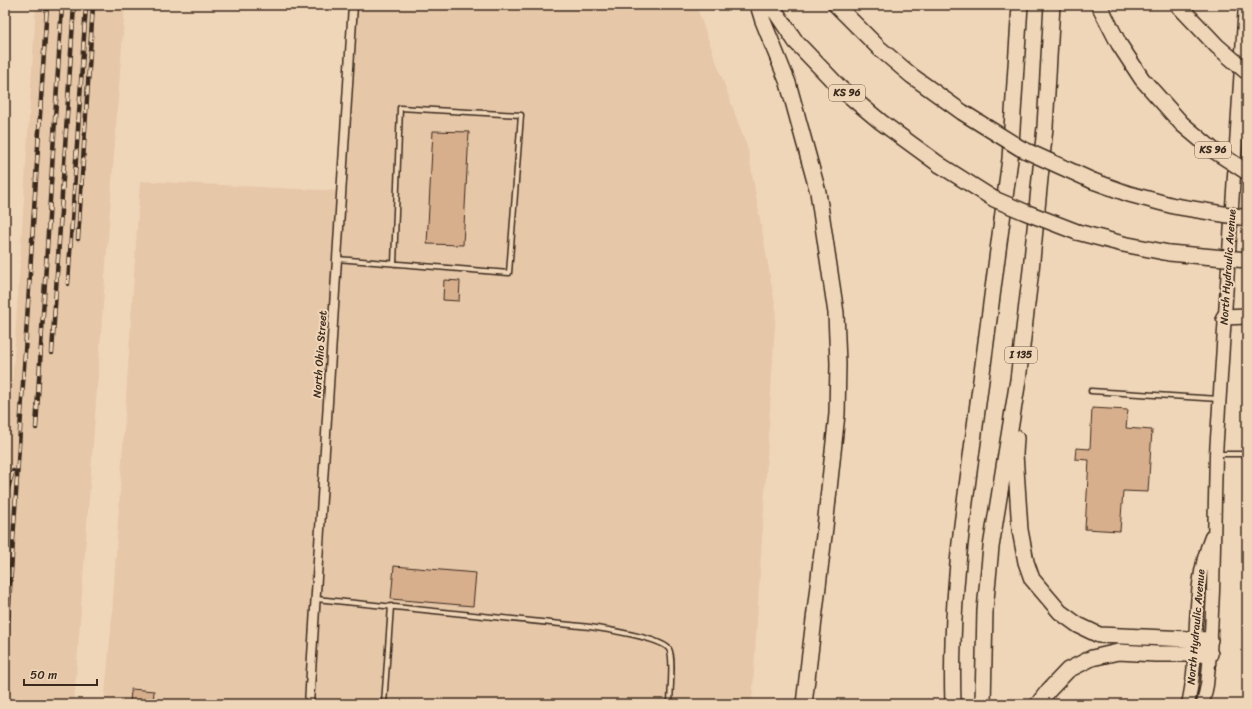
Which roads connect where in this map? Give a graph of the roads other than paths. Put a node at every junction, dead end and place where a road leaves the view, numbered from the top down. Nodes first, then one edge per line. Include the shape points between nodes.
1 (353, 5) edge
2 (758, 5) edge
3 (771, 5) edge
4 (836, 5) edge
5 (1012, 5) edge
6 (1020, 5) edge
7 (1052, 5) edge
8 (1099, 5) edge
9 (1178, 5) edge
10 (1245, 5) edge
11 (1245, 64) edge
12 (1015, 91) junction
13 (1247, 172) edge
14 (1247, 218) edge
15 (337, 259) junction
16 (1247, 260) edge
17 (394, 264) junction
18 (1247, 316) edge
19 (1224, 317) junction
20 (1018, 380) junction
21 (1091, 391) dead end
22 (1219, 399) junction
23 (1216, 454) junction
24 (1247, 454) edge
25 (1214, 528) junction
26 (316, 599) junction
27 (391, 606) junction
28 (1195, 647) junction
29 (1210, 647) junction
30 (310, 704) edge
31 (384, 704) edge
32 (670, 704) edge
33 (804, 704) edge
34 (954, 704) edge
35 (984, 704) edge
36 (1038, 704) edge
37 (1188, 704) edge
38 (1203, 704) edge

1 - 15 street, North Ohio Street
2 - 33 highway via 788,83 818,192 836,313 837,414
3 - 16 highway, KS 96, bridge via 796,42 840,88 940,165 994,199 1077,232 1123,244 1168,253
4 - 14 highway, bridge via 878,48 912,76 962,112 1020,148 1129,194 1174,206
5 - 12 highway
6 - 12 highway
7 - 20 highway, I 135 via 1045,127
8 - 13 highway, KS 96, bridge via 1118,44 1142,79 1182,124 1213,150
9 - 11 highway, bridge via 1217,46
10 - 11 street, North Hydraulic Avenue
11 - 19 street, North Hydraulic Avenue
12 - 34 highway via 1010,159 956,573 953,617
15 - 17 lane
15 - 26 street, North Ohio Street
17 - 17 lane via 509,274 520,115 400,108
18 - 19 highway
19 - 22 street, North Hydraulic Avenue
20 - 28 highway via 1015,454 1020,530 1032,579 1060,612 1078,625 1099,635
20 - 35 highway, I 135 via 991,547 985,610
21 - 22 lane
22 - 23 street, North Hydraulic Avenue
23 - 24 lane
23 - 25 street, North Hydraulic Avenue
25 - 28 street, North Hydraulic Avenue via 1200,569
25 - 29 street, North Hydraulic Avenue
26 - 27 lane
26 - 30 street, North Ohio Street
27 - 31 lane
27 - 32 lane via 590,627 658,641 669,649 672,657
28 - 29 highway
28 - 36 highway via 1156,654 1118,652 1092,658 1068,670
28 - 37 street, North Hydraulic Avenue
29 - 38 street, North Hydraulic Avenue via 1208,685

